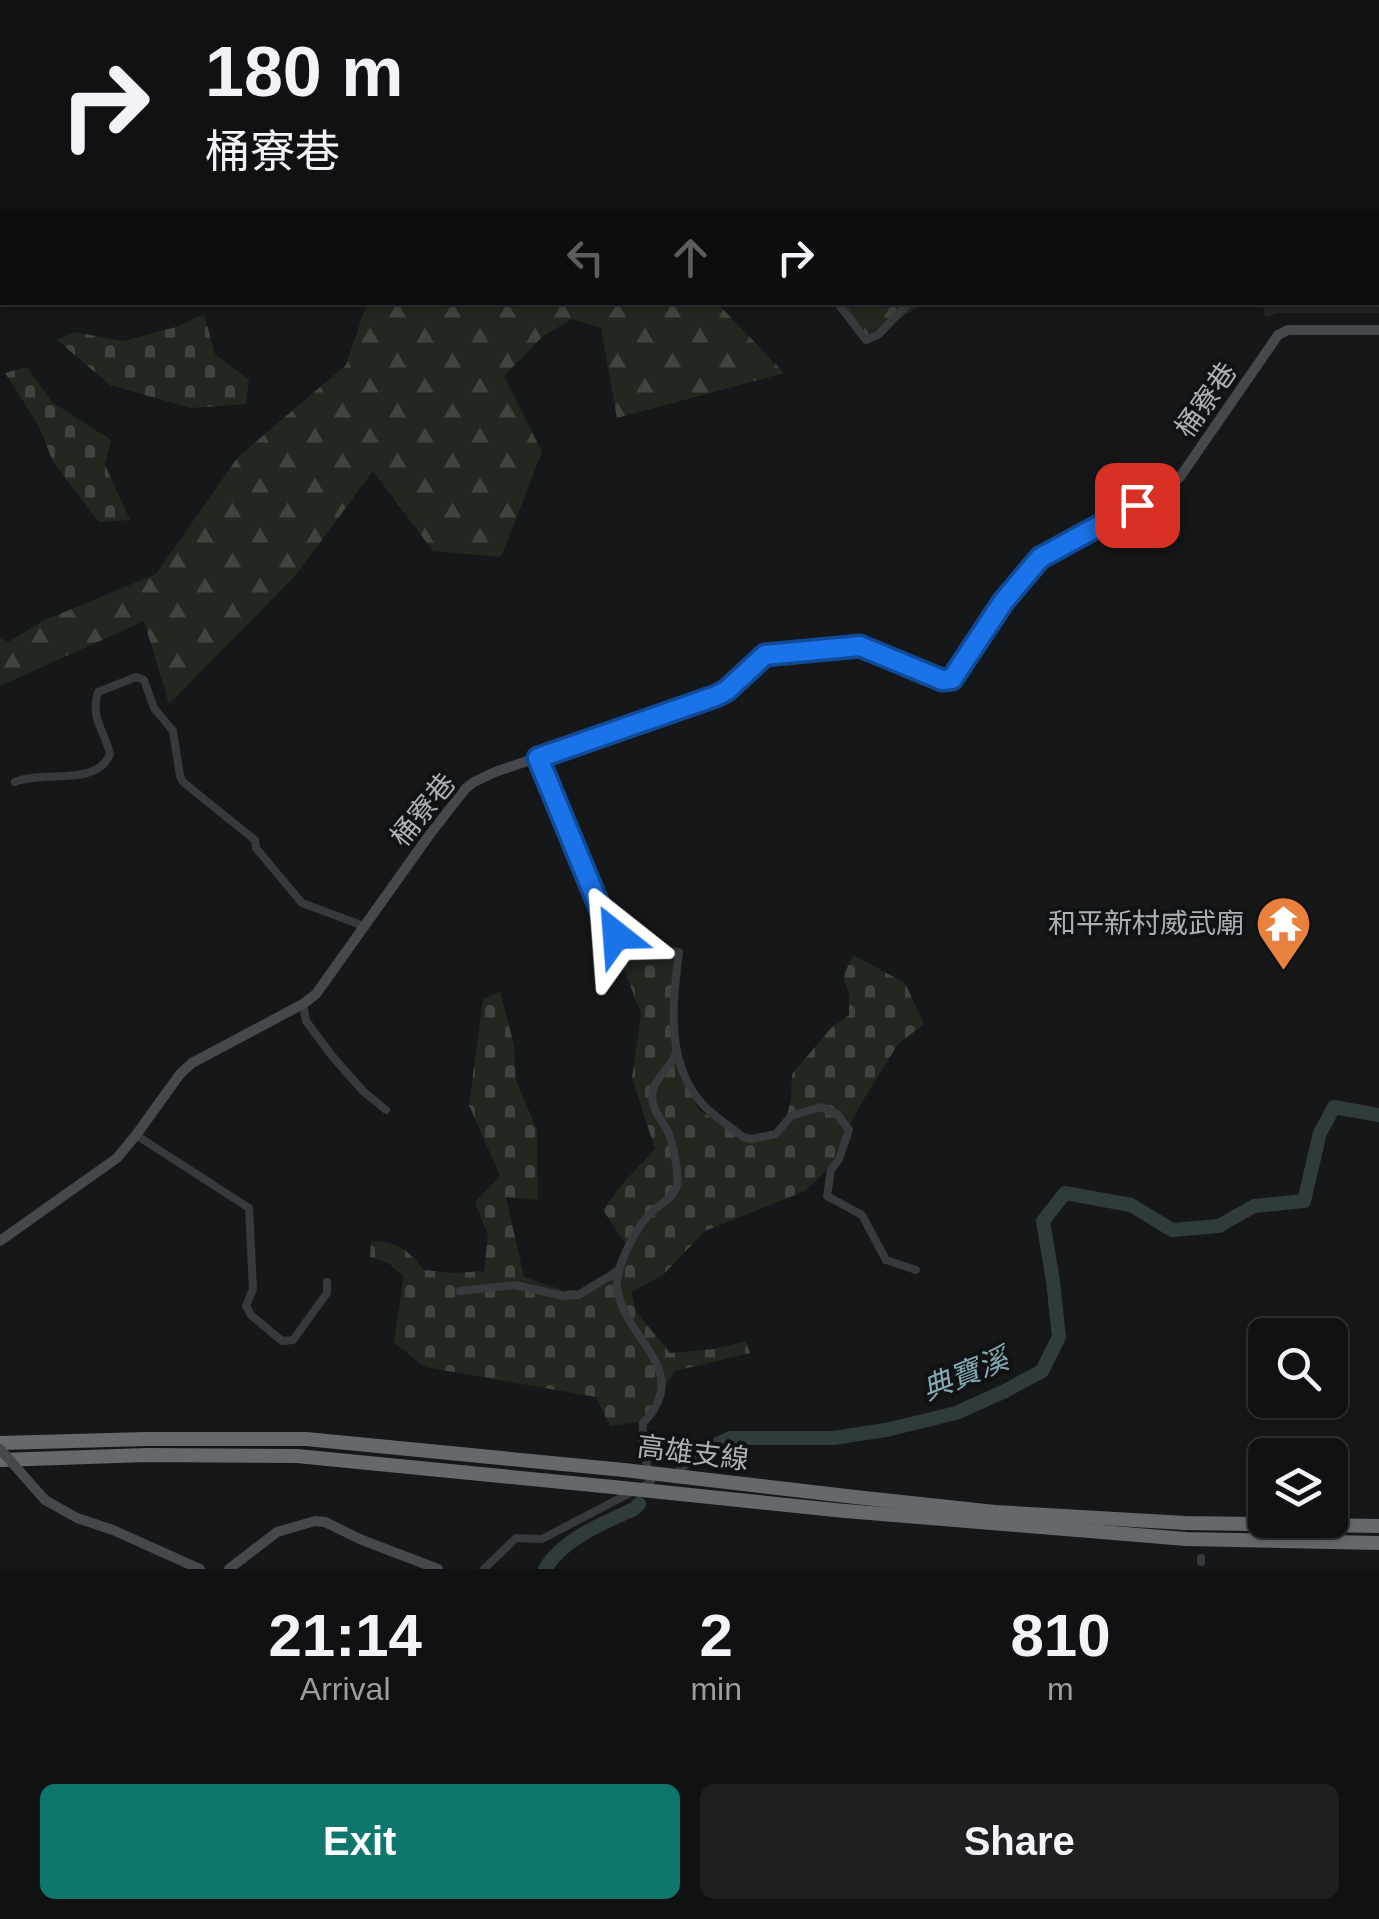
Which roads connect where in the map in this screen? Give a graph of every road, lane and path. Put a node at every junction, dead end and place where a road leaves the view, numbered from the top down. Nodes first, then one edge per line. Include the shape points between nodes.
1 (839, 305) edge
2 (907, 305) edge
3 (1379, 330) edge
4 (538, 758) junction
5 (15, 782) dead end
6 (364, 926) junction
7 (304, 1004) junction
8 (676, 1052) junction
9 (386, 1110) dead end
10 (136, 1136) junction
11 (0, 1241) edge
12 (916, 1270) dead end
13 (618, 1271) junction
14 (327, 1282) dead end
15 (460, 1291) dead end
16 (0, 1446) edge
17 (0, 1460) edge
18 (1379, 1526) edge
19 (1379, 1543) edge
20 (200, 1569) edge
21 (229, 1569) edge
22 (438, 1569) edge
23 (484, 1569) edge

1 - 2 street via 866,340
3 - 4 street, 桶寮巷 via 1283,331 1170,487 1040,558 952,679 860,646 765,655 716,696
4 - 6 street, 桶寮巷 via 466,788
4 - 8 street via 604,918 628,952 678,952
5 - 6 street via 98,770 110,754 96,717 98,692 144,680 154,708 173,731 184,782 255,840 302,903
6 - 7 street, 桶寮巷
7 - 9 street via 306,1020 332,1056
7 - 10 street, 桶寮巷 via 192,1063
8 - 12 street via 705,1106 750,1140 776,1134 791,1116 821,1107 837,1114 849,1130 826,1196 862,1215 886,1260
8 - 13 street via 654,1090 654,1108 670,1136 677,1184 646,1218
10 - 11 street, 桶寮巷 via 117,1158
10 - 14 street via 249,1208 254,1289 246,1306 282,1340 293,1340 327,1293
13 - 15 street via 578,1295 515,1285
13 - 23 street via 622,1310 658,1366 661,1398 642,1423 651,1482 542,1539 516,1538
16 - 18 highway, 高雄支線, bridge via 146,1438 306,1440 995,1512 1185,1524
16 - 20 street, bridge via 44,1500
17 - 19 highway, 高雄支線, bridge via 297,1456 1186,1540
21 - 22 street via 277,1532 315,1521

